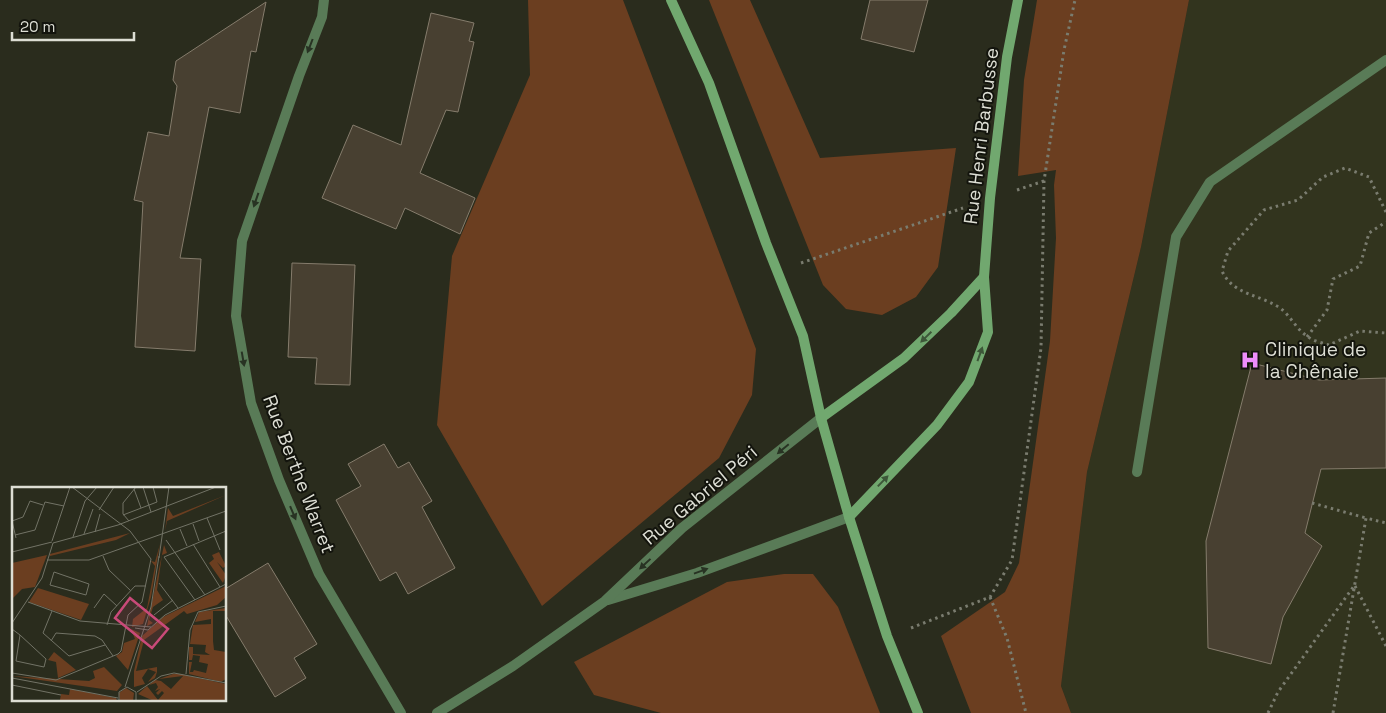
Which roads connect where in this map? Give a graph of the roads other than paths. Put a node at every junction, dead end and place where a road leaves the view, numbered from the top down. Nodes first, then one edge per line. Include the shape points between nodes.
1 (324, 0) edge
2 (671, 0) edge
3 (1018, 0) edge
4 (1386, 60) edge
5 (984, 277) junction
6 (821, 418) junction
7 (1137, 472) dead end
8 (849, 516) junction
9 (605, 601) junction
10 (401, 713) edge
11 (437, 713) edge
12 (918, 713) edge

1 -> 10 street, Rue Berthe Warret via 322,17 242,241 236,316 251,403 279,480 319,574
2 - 6 street via 709,83 803,336
3 - 5 street, Rue Henri Barbusse via 1007,57
4 - 7 street via 1210,182 1176,237
5 -> 6 street via 951,314 904,358
8 -> 5 street, Rue Henri Barbusse via 936,426 969,382 988,332
6 - 8 street
6 -> 9 street, Rue Gabriel Péri via 682,528
9 -> 8 street, Rue Gabriel Péri via 697,572
8 - 12 street via 887,636
9 - 11 street, Rue Gabriel Péri

